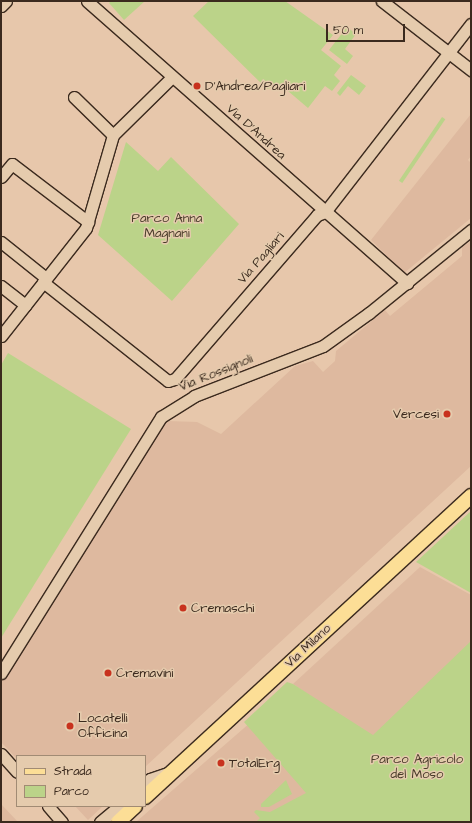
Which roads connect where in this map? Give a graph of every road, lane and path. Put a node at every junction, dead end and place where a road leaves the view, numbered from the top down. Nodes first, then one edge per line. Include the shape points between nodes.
1 (6, 1) edge
2 (87, 1) edge
3 (382, 1) edge
4 (1, 6) edge
5 (471, 24) edge
6 (449, 53) junction
7 (471, 70) edge
8 (172, 77) junction
9 (74, 97) dead end
10 (113, 135) junction
11 (1, 177) edge
12 (324, 212) junction
13 (88, 222) junction
14 (471, 230) edge
15 (1, 242) edge
16 (45, 280) junction
17 (407, 283) junction
18 (1, 286) edge
19 (25, 306) junction
20 (1, 336) edge
21 (471, 496) edge
22 (1, 673) edge
23 (1, 754) edge
24 (16, 771) edge
25 (173, 771) junction
26 (146, 782) edge
27 (146, 796) edge
28 (49, 807) edge
29 (118, 807) edge
30 (134, 807) edge
31 (63, 821) edge
32 (100, 822) edge
33 (118, 822) edge

1 - 4 street
2 - 8 street, Via D'Andrea
3 - 6 street
5 - 6 street, Via Pagliari
6 - 7 street
6 - 12 street, Via Pagliari
8 - 10 street
8 - 12 street, Via D'Andrea
9 - 10 street
10 - 13 street
11 - 13 street via 12,164
12 - 16 street, Via Pagliari via 317,214 175,379 168,381
12 - 17 street, Via D'Andrea
13 - 16 street via 75,245
14 - 17 street, Via Rossignoli
15 - 16 street
16 - 19 street
17 - 22 street, Via Rossignoli via 323,346 194,396 161,417
18 - 19 street
19 - 20 street
21 - 25 main road, Via Milano
23 - 24 street
25 - 26 street
25 - 27 main road, Via Milano
28 - 31 street
29 - 32 street
30 - 33 main road

